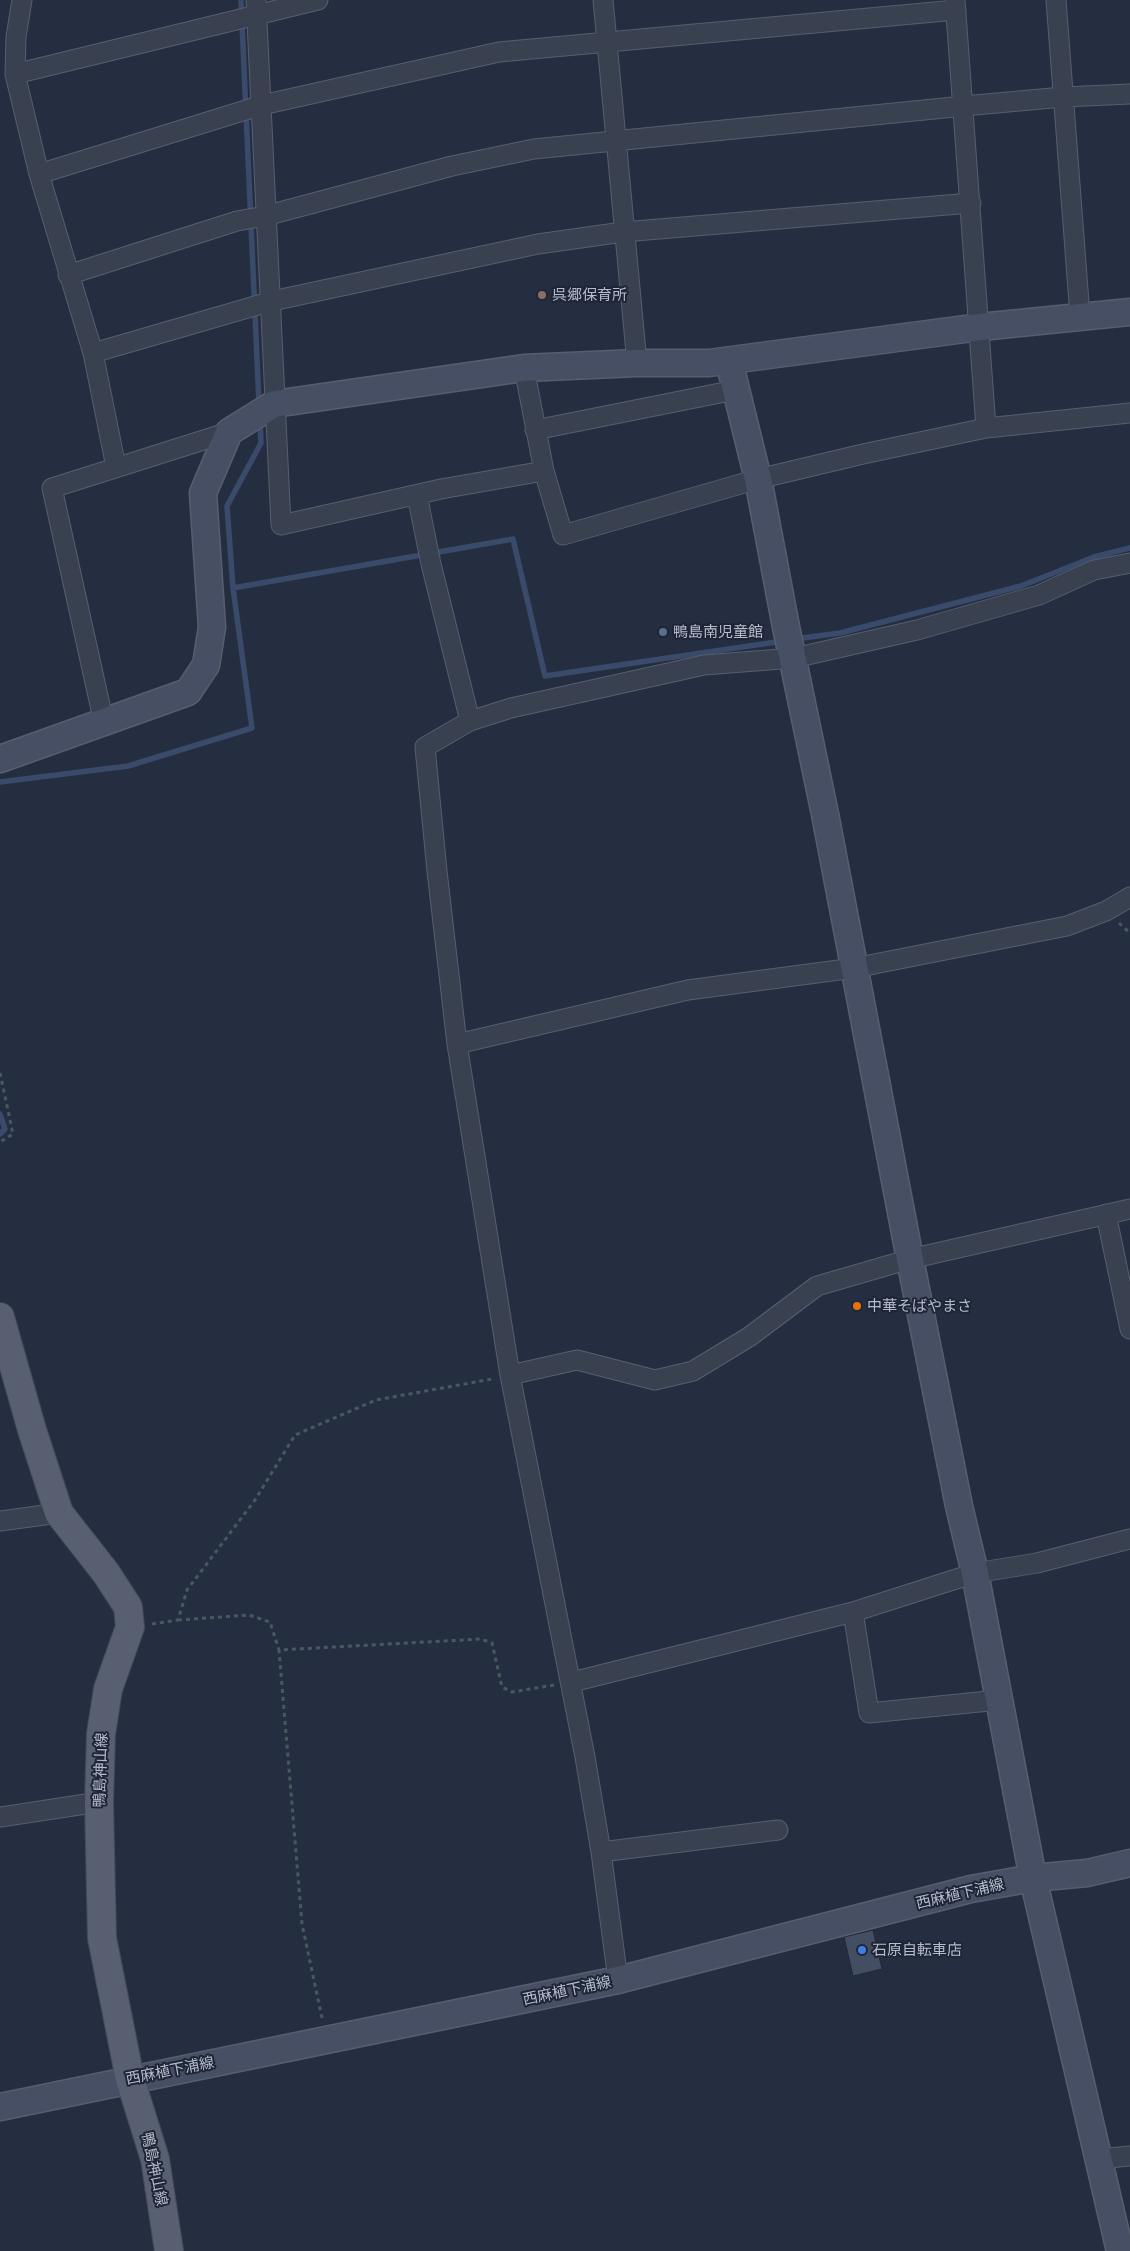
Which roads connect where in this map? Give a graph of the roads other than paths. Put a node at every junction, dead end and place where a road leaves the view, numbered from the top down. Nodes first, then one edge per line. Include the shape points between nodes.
1 (22, 0) edge
2 (318, 0) edge
3 (603, 0) edge
4 (1056, 0) edge
5 (955, 5) edge
6 (256, 7) edge
7 (606, 41) junction
8 (15, 74) junction
9 (1130, 94) edge
10 (1064, 97) junction
11 (262, 105) junction
12 (964, 106) junction
13 (614, 140) junction
14 (39, 174) junction
15 (971, 203) junction
16 (265, 216) junction
17 (623, 232) junction
18 (68, 274) junction
19 (272, 301) junction
20 (1130, 312) edge
21 (1080, 316) junction
22 (980, 327) junction
23 (93, 353) junction
24 (729, 361) junction
25 (636, 363) junction
26 (524, 368) junction
27 (736, 390) junction
28 (274, 404) junction
29 (1130, 413) edge
30 (239, 426) junction
31 (986, 428) junction
32 (536, 430) junction
33 (116, 467) junction
34 (544, 471) junction
35 (758, 479) junction
36 (417, 495) junction
37 (1130, 563) edge
38 (790, 643) junction
39 (470, 722) junction
40 (104, 723) junction
41 (0, 759) edge
42 (1130, 898) edge
43 (854, 968) junction
44 (457, 1044) junction
45 (1130, 1209) edge
46 (1106, 1214) junction
47 (910, 1260) junction
48 (0, 1317) edge
49 (1130, 1329) edge
50 (510, 1375) junction
51 (59, 1513) junction
52 (0, 1521) edge
53 (1130, 1539) edge
54 (975, 1573) junction
55 (853, 1612) junction
56 (572, 1682) junction
57 (999, 1700) junction
58 (99, 1802) junction
59 (0, 1818) edge
60 (778, 1830) dead end
61 (601, 1852) junction
62 (1130, 1864) edge
63 (1033, 1878) junction
64 (618, 1980) junction
65 (130, 2079) junction
66 (0, 2107) edge
67 (1130, 2156) edge
68 (1099, 2159) junction
69 (169, 2251) edge
70 (1120, 2251) edge

1 - 8 street
2 - 6 street
3 - 7 street
4 - 10 street
5 - 7 street
5 - 12 street
6 - 8 street via 232,20
6 - 11 street
7 - 11 street via 499,52
7 - 13 street
8 - 14 street
9 - 10 street
10 - 12 street
10 - 21 street
11 - 14 street
11 - 16 street
12 - 13 street
12 - 15 street
13 - 16 street via 534,149 452,166
13 - 17 street
14 - 18 street
15 - 17 street
15 - 22 street
16 - 18 street via 237,221
16 - 19 street
17 - 19 street via 538,244
17 - 25 street
18 - 23 street
19 - 23 street
19 - 28 street
20 - 21 street
21 - 22 street
22 - 24 street
22 - 31 street
23 - 33 street
24 - 25 street
24 - 27 street
25 - 26 street
26 - 28 street
26 - 32 street
27 - 32 street
27 - 35 street
28 - 30 street
28 - 36 street via 281,525
29 - 31 street
30 - 33 street
30 - 40 street via 202,494 212,627 206,665 188,692
31 - 35 street
32 - 34 street
33 - 40 street via 52,488
34 - 35 street via 563,535
34 - 36 street
35 - 38 street
36 - 39 street
37 - 38 street via 1094,570 1039,595 917,630
38 - 39 street via 512,708
38 - 43 street
39 - 44 street via 426,747
40 - 41 street
42 - 43 street via 1066,926
43 - 44 street via 688,990
43 - 47 street
44 - 50 street
45 - 46 street
46 - 47 street
46 - 49 street
47 - 50 street via 816,1286 749,1337 693,1371 655,1380 577,1360
47 - 54 street
48 - 51 main road
50 - 56 street
51 - 52 street
51 - 58 main road, 鴨島神山線 via 128,1607 130,1627 108,1689 101,1734
53 - 54 street via 1037,1563
54 - 55 street
54 - 57 street
55 - 56 street
55 - 57 street via 868,1713
56 - 61 street
57 - 63 street
58 - 59 street
58 - 65 main road, 鴨島神山線 via 102,1938
60 - 61 street
61 - 64 street
62 - 63 street, 西麻植下浦線 via 1087,1873
63 - 64 street, 西麻植下浦線 via 971,1889
63 - 68 street
64 - 65 street, 西麻植下浦線
65 - 66 street, 西麻植下浦線
65 - 69 main road, 鴨島神山線 via 155,2159
67 - 68 street
68 - 70 street

